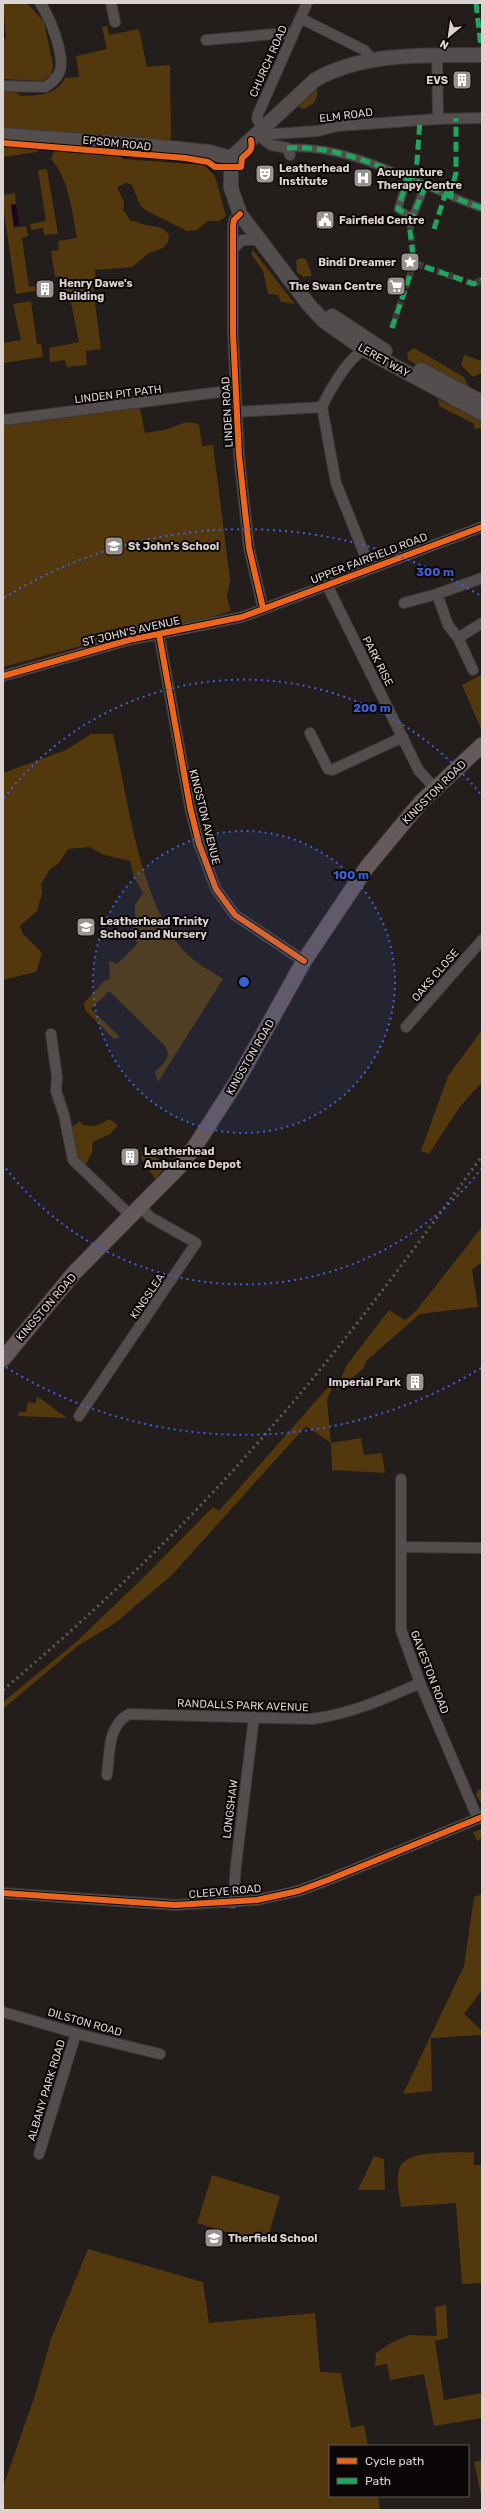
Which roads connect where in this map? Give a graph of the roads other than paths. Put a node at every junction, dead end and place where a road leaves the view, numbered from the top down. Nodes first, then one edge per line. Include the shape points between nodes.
1 (40, 3) edge
2 (111, 3) edge
3 (307, 3) edge
4 (300, 18) junction
5 (115, 22) dead end
6 (292, 35) junction
7 (206, 40) dead end
8 (437, 56) junction
9 (482, 56) edge
10 (373, 60) junction
11 (3, 86) edge
12 (482, 118) edge
13 (438, 119) junction
14 (260, 132) junction
15 (3, 135) edge
16 (289, 151) joint
17 (231, 158) junction
18 (408, 177) junction
19 (425, 186) junction
20 (482, 208) edge
21 (240, 214) junction
22 (257, 240) junction
23 (234, 248) junction
24 (300, 292) junction
25 (365, 350) junction
26 (235, 390) junction
27 (482, 402) edge
28 (322, 407) junction
29 (236, 412) junction
30 (482, 413) edge
31 (3, 420) edge
32 (481, 528) edge
33 (482, 539) edge
34 (370, 568) junction
35 (482, 578) edge
36 (327, 585) junction
37 (437, 594) junction
38 (404, 603) dead end
39 (263, 608) junction
40 (482, 623) edge
41 (159, 634) junction
42 (458, 638) junction
43 (473, 670) dead end
44 (3, 676) edge
45 (310, 733) dead end
46 (403, 737) junction
47 (482, 746) edge
48 (435, 788) junction
49 (482, 940) edge
50 (304, 961) junction
51 (406, 1027) dead end
52 (51, 1034) dead end
53 (136, 1212) junction
54 (3, 1359) edge
55 (79, 1416) dead end
56 (401, 1479) dead end
57 (402, 1547) junction
58 (482, 1548) edge
59 (420, 1683) junction
60 (254, 1717) junction
61 (107, 1776) dead end
62 (480, 1818) edge
63 (3, 1893) edge
64 (234, 1903) junction
65 (3, 2012) edge
66 (76, 2033) junction
67 (160, 2054) dead end
68 (40, 2154) dead end

1 - 11 street via 52,23 61,64 60,72 51,84 45,87
2 - 5 street
3 - 4 street, CHURCH ROAD
4 - 6 street, CHURCH ROAD
4 - 10 street via 364,50
6 - 7 street via 287,33
6 - 14 street, CHURCH ROAD via 258,114
8 - 9 main road
8 - 10 main road
8 - 13 street
10 - 14 main road via 341,68 315,80
12 - 13 street, ELM ROAD
13 - 14 street, ELM ROAD via 338,126 318,130
14 - 16 street via 271,145
14 - 17 main road
15 - 17 main road, EPSOM ROAD via 142,145 209,152
16 - 18 street via 323,149
17 - 21 main road, LERET WAY via 231,188
18 - 19 street
18 - 19 street via 398,209 408,215 410,224
19 - 20 street
21 - 22 main road, LERET WAY
21 - 23 street, LINDEN ROAD via 233,223
22 - 23 street via 242,240
22 - 24 main road, LERET WAY
23 - 26 street, LINDEN ROAD
24 - 25 main road, LERET WAY via 324,321
24 - 27 main road, LERET WAY via 370,342
25 - 28 street via 354,357
25 - 30 main road, LERET WAY
26 - 29 street, LINDEN ROAD
26 - 31 street, LINDEN PIT PATH
28 - 29 street
28 - 34 street via 336,483
29 - 39 street, LINDEN ROAD via 249,548
32 - 33 street
32 - 34 street, UPPER FAIRFIELD ROAD
34 - 36 street, UPPER FAIRFIELD ROAD
35 - 37 street
36 - 39 street, UPPER FAIRFIELD ROAD
36 - 46 street, PARK RISE
37 - 38 street
37 - 42 street via 448,625
39 - 41 street, ST JOHN'S AVENUE via 222,622
40 - 42 street
41 - 44 street, ST JOHN'S AVENUE via 80,653
41 - 50 street, KINGSTON AVENUE via 190,807 199,844 216,889 235,915
42 - 43 street
45 - 46 street via 328,769 332,770
46 - 48 street, PARK RISE via 419,771
47 - 48 main road, KINGSTON ROAD
48 - 50 main road, KINGSTON ROAD via 403,822 367,867
49 - 51 street, OAKS CLOSE
50 - 53 main road, KINGSTON ROAD via 244,1069 196,1144 167,1181
52 - 53 street via 57,1076 56,1091 64,1115 73,1160
53 - 54 main road, KINGSTON ROAD via 65,1283
53 - 55 street, KINGSLEA via 150,1217 196,1244
56 - 57 street, GAVESTON ROAD
57 - 58 street
57 - 59 street, GAVESTON ROAD via 401,1630
59 - 60 street, RANDALLS PARK AVENUE via 337,1716 312,1719
59 - 62 street, GAVESTON ROAD
60 - 61 street, RANDALLS PARK AVENUE via 129,1714 114,1727
60 - 64 street, LONGSHAW via 236,1864
62 - 64 street, CLEEVE ROAD via 298,1891
63 - 64 street, CLEEVE ROAD via 175,1904
65 - 66 street, DILSTON ROAD
66 - 67 street, DILSTON ROAD
66 - 68 street, ALBANY PARK ROAD

